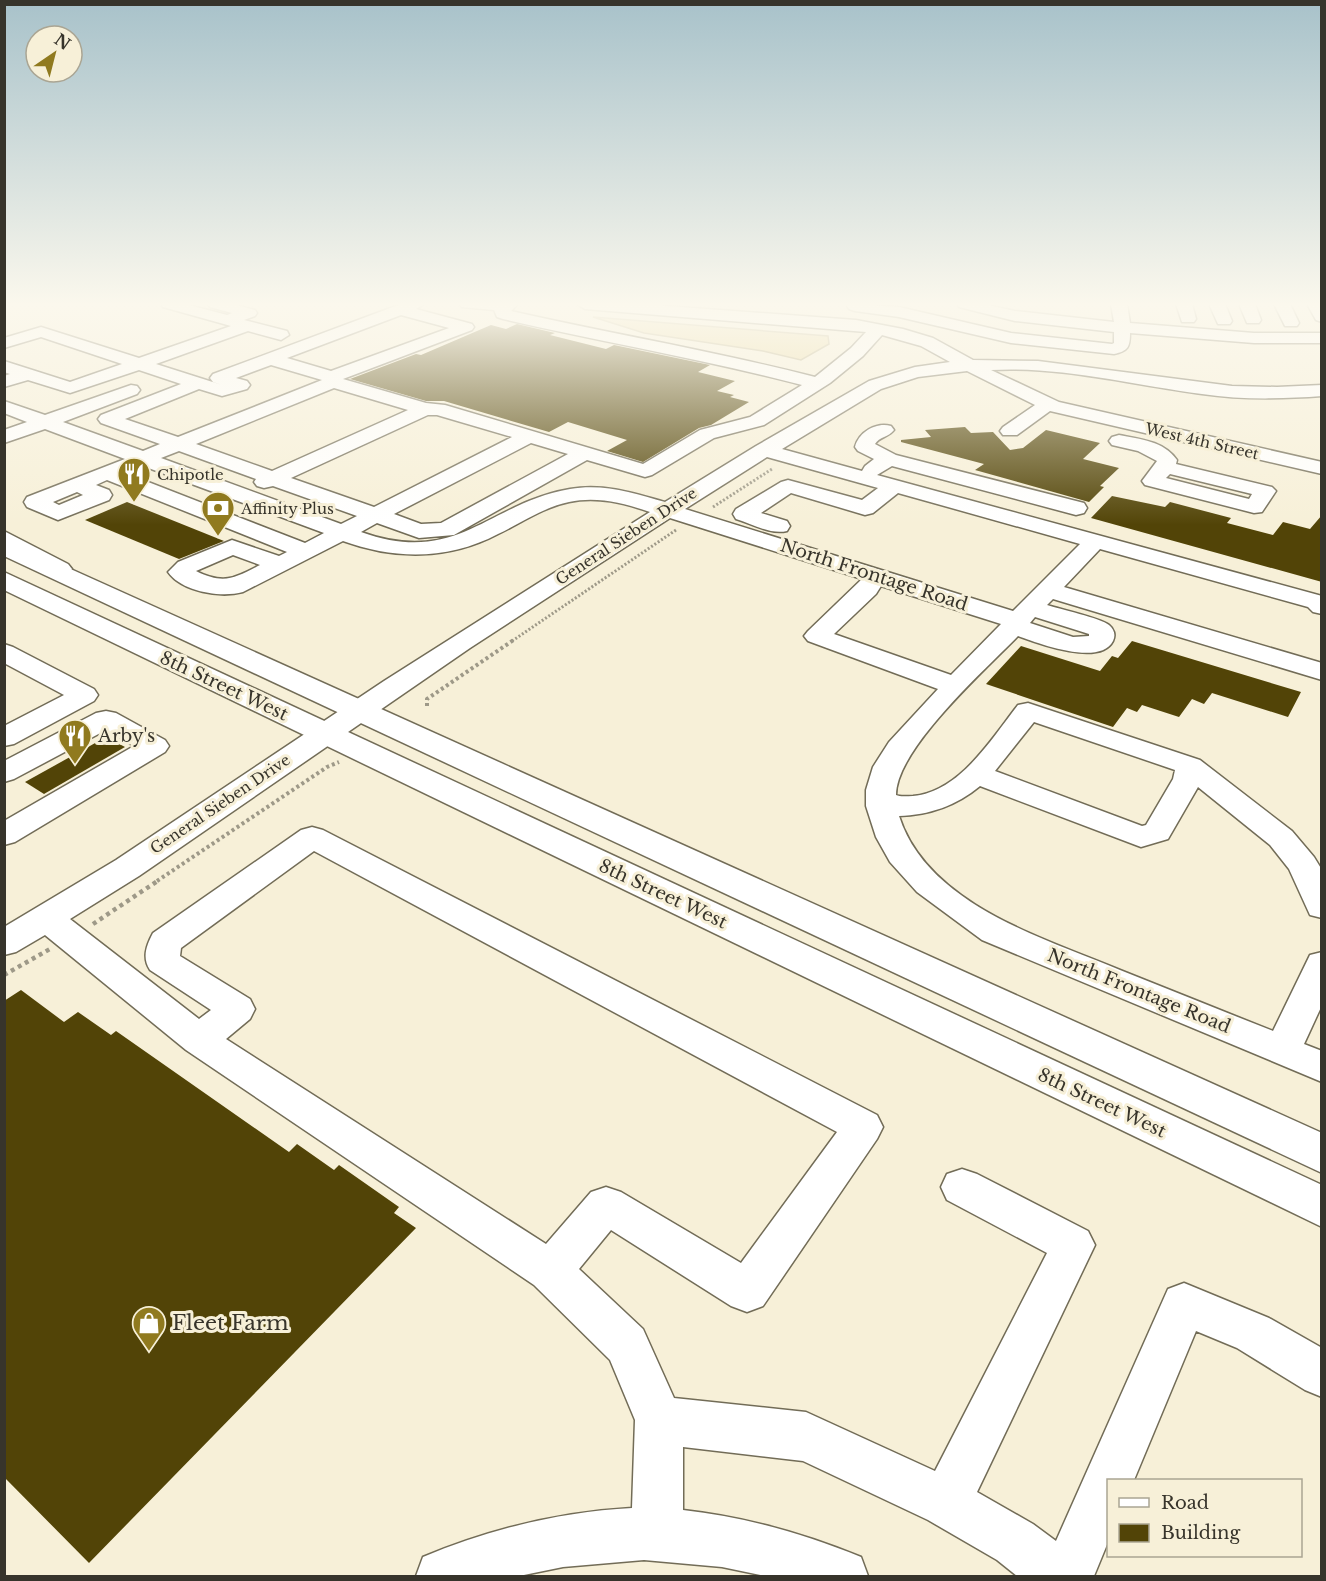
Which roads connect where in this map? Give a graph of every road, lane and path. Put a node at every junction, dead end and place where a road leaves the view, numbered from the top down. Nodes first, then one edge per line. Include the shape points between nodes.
1 (39, 378) edge
2 (98, 378) edge
3 (165, 378) edge
4 (192, 378) edge
5 (202, 378) edge
6 (220, 378) edge
7 (259, 378) edge
8 (326, 378) edge
9 (338, 378) edge
10 (797, 378) edge
11 (825, 378) edge
12 (894, 378) edge
13 (993, 378) edge
14 (1134, 378) edge
15 (332, 380) junction
16 (817, 383) junction
17 (241, 385) junction
18 (1322, 390) edge
19 (4, 406) edge
20 (425, 409) junction
21 (1040, 409) junction
22 (45, 422) junction
23 (885, 430) dead end
24 (1011, 431) dead end
25 (4, 436) edge
26 (530, 436) junction
27 (178, 444) junction
28 (764, 450) junction
29 (585, 453) junction
30 (143, 459) junction
31 (889, 459) junction
32 (1165, 467) dead end
33 (1322, 468) edge
34 (107, 473) junction
35 (861, 477) junction
36 (273, 478) junction
37 (78, 485) dead end
38 (894, 486) junction
39 (237, 494) junction
40 (1076, 508) dead end
41 (666, 509) junction
42 (377, 516) junction
43 (342, 533) junction
44 (4, 538) edge
45 (1095, 541) junction
46 (768, 542) junction
47 (4, 546) edge
48 (306, 551) junction
49 (280, 564) junction
50 (4, 580) edge
51 (81, 582) junction
52 (870, 584) junction
53 (1322, 607) edge
54 (1022, 616) junction
55 (4, 652) edge
56 (1322, 672) edge
57 (955, 686) junction
58 (77, 699) junction
59 (358, 711) junction
60 (106, 719) junction
61 (4, 738) edge
62 (332, 747) junction
63 (1190, 766) junction
64 (4, 773) edge
65 (975, 774) junction
66 (880, 806) junction
67 (11, 823) edge
68 (1322, 907) edge
69 (29, 932) edge
70 (1322, 964) edge
71 (4, 975) edge
72 (199, 1040) junction
73 (1283, 1050) junction
74 (1322, 1067) edge
75 (1322, 1154) edge
76 (962, 1187) dead end
77 (1322, 1207) edge
78 (550, 1271) junction
79 (1322, 1374) edge
80 (659, 1420) junction
81 (1110, 1479) edge
82 (1107, 1486) edge
83 (946, 1502) junction
84 (657, 1532) junction
85 (442, 1576) edge
86 (842, 1576) edge
87 (1058, 1576) edge
88 (1068, 1576) edge

1 - 2 street via 70,388
3 - 22 street
4 - 27 street via 108,419
5 - 17 street via 222,392
6 - 17 street
7 - 17 street
8 - 15 street
9 - 15 street
10 - 16 street
11 - 16 street
12 - 28 street, General Sieben Drive
13 - 21 street
14 - 18 street, General Sieben Drive via 1253,393
15 - 20 street
15 - 27 street
16 - 29 street via 757,421 707,434 645,471
19 - 22 street, North Frontage Road
20 - 26 street via 438,409
20 - 36 street
21 - 24 street
21 - 32 street via 1053,425 1156,451 1167,460
21 - 33 street, West 4th Street
22 - 25 street
22 - 30 street, North Frontage Road
23 - 31 street via 869,437 866,447
26 - 29 street
26 - 42 street
27 - 30 street
27 - 36 street
28 - 35 street
28 - 41 street, General Sieben Drive
29 - 42 street via 446,530 419,531
30 - 34 street
30 - 39 street, North Frontage Road
31 - 35 street
31 - 40 street
34 - 37 street
34 - 48 street
35 - 38 street
36 - 39 street
36 - 42 street
38 - 45 street
38 - 46 street via 865,508 788,486 744,514 784,528
39 - 43 street, North Frontage Road
41 - 43 street, North Frontage Road via 622,496 567,495 482,534 442,547 403,548
41 - 46 street, North Frontage Road
41 - 59 street, General Sieben Drive
42 - 43 street
43 - 48 street
44 - 51 street
45 - 53 street via 1317,602
45 - 54 street, North Frontage Road
46 - 52 street, North Frontage Road
47 - 51 highway, 8th Street West
48 - 49 street
49 - 49 street via 252,553 205,583 235,586
50 - 62 highway, 8th Street West
51 - 59 highway, 8th Street West
52 - 54 street, North Frontage Road
52 - 57 street via 817,636
54 - 56 street, North Frontage Road
54 - 57 street, North Frontage Road
55 - 58 street
57 - 66 street, North Frontage Road via 894,753 881,782
58 - 60 street
58 - 61 street
59 - 62 street, General Sieben Drive
59 - 75 highway, 8th Street West
60 - 64 street
60 - 67 street via 155,746
62 - 69 street, General Sieben Drive
62 - 69 path via 327,767 128,902
62 - 77 highway, 8th Street West
63 - 65 street via 1028,711
63 - 65 street via 1188,779 1157,831 1141,837
63 - 68 street via 1281,838 1304,865
65 - 66 street via 961,788 932,802
66 - 73 street, North Frontage Road via 888,832 906,862 926,884 994,932
69 - 71 path
69 - 72 street
70 - 73 street
72 - 78 street
72 - 78 street via 237,1009 162,961 165,942 312,837 864,1127 747,1291 606,1205
73 - 74 street, North Frontage Road
76 - 83 street via 1073,1245
78 - 80 street via 627,1345
79 - 81 street via 1253,1333 1184,1304
80 - 83 street via 806,1437
80 - 84 street
82 - 88 street
83 - 87 street via 1015,1542
84 - 85 street via 590,1537 519,1551
84 - 86 street via 779,1553

